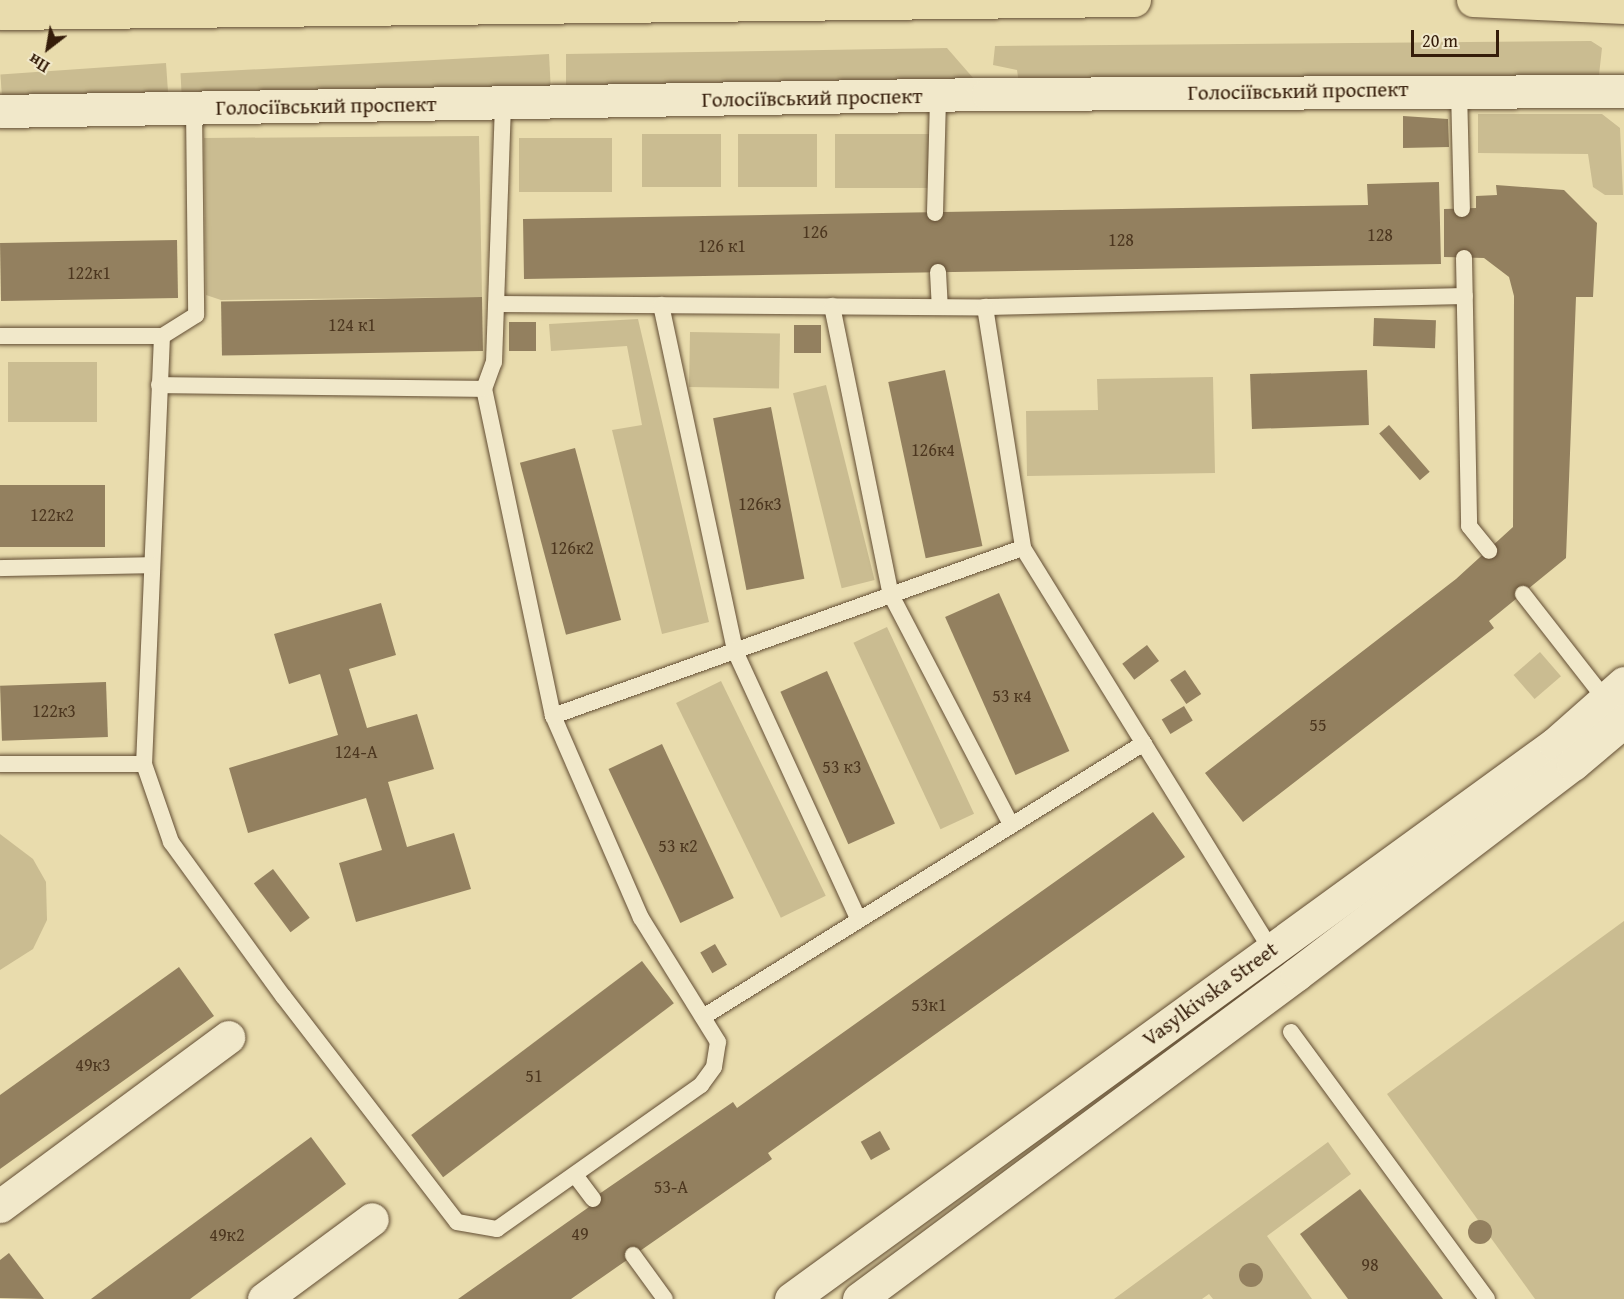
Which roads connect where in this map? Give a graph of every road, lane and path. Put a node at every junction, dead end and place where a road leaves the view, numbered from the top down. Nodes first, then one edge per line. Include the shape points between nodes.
1 (1134, 0) edge
2 (1473, 0) edge
3 (919, 2) edge
4 (1624, 8) edge
5 (21, 9) edge
6 (1459, 90) junction
7 (1624, 90) edge
8 (938, 96) junction
9 (503, 104) junction
10 (194, 107) junction
11 (0, 111) edge
12 (1462, 209) dead end
13 (935, 213) dead end
14 (1464, 258) dead end
15 (938, 272) dead end
16 (1465, 296) junction
17 (497, 304) junction
18 (661, 305) junction
19 (832, 306) junction
20 (940, 306) junction
21 (985, 307) junction
22 (0, 336) edge
23 (162, 336) junction
24 (159, 386) junction
25 (484, 389) junction
26 (1023, 548) junction
27 (1489, 551) dead end
28 (152, 565) junction
29 (0, 568) edge
30 (1523, 594) dead end
31 (891, 595) junction
32 (735, 651) junction
33 (1618, 701) edge
34 (553, 716) junction
35 (1144, 743) junction
36 (0, 764) edge
37 (144, 764) junction
38 (1011, 825) junction
39 (859, 920) junction
40 (1270, 950) junction
41 (703, 1017) junction
42 (1291, 1032) dead end
43 (228, 1037) dead end
44 (575, 1174) junction
45 (593, 1199) dead end
46 (0, 1206) edge
47 (372, 1219) dead end
48 (633, 1255) dead end
49 (264, 1299) edge
50 (664, 1299) edge
51 (790, 1299) edge
52 (859, 1299) edge
53 (1487, 1299) edge

1 - 3 highway
2 - 4 highway
3 - 5 highway
6 - 7 street, Голосіївський проспект
6 - 8 street, Голосіївський проспект
6 - 12 lane
8 - 9 street, Голосіївський проспект
8 - 13 lane
9 - 10 street, Голосіївський проспект
9 - 17 lane
10 - 11 street, Голосіївський проспект
10 - 23 lane via 196,315
14 - 16 lane
15 - 20 lane
16 - 21 lane
16 - 27 lane via 1469,526
17 - 18 lane
17 - 25 lane via 494,362
18 - 19 lane
18 - 32 lane
19 - 20 lane
19 - 31 lane
20 - 21 lane
21 - 26 lane
22 - 23 lane
23 - 24 lane
24 - 25 lane
24 - 28 lane
25 - 34 lane
26 - 31 lane
26 - 35 lane
28 - 29 lane
28 - 37 lane
30 - 33 lane
31 - 32 lane
31 - 38 lane
32 - 34 lane
32 - 39 lane
33 - 40 street, Vasylkivska Street
33 - 52 street, Vasylkivska Street via 1316,960
34 - 41 lane via 640,918
35 - 38 lane
35 - 40 lane
36 - 37 lane
37 - 44 lane via 171,842 457,1222 497,1229
38 - 39 lane
39 - 41 lane
40 - 51 street, Vasylkivska Street
41 - 44 lane via 718,1041 714,1067 701,1085
42 - 53 lane
43 - 46 street
44 - 45 lane
47 - 49 street
48 - 50 lane

